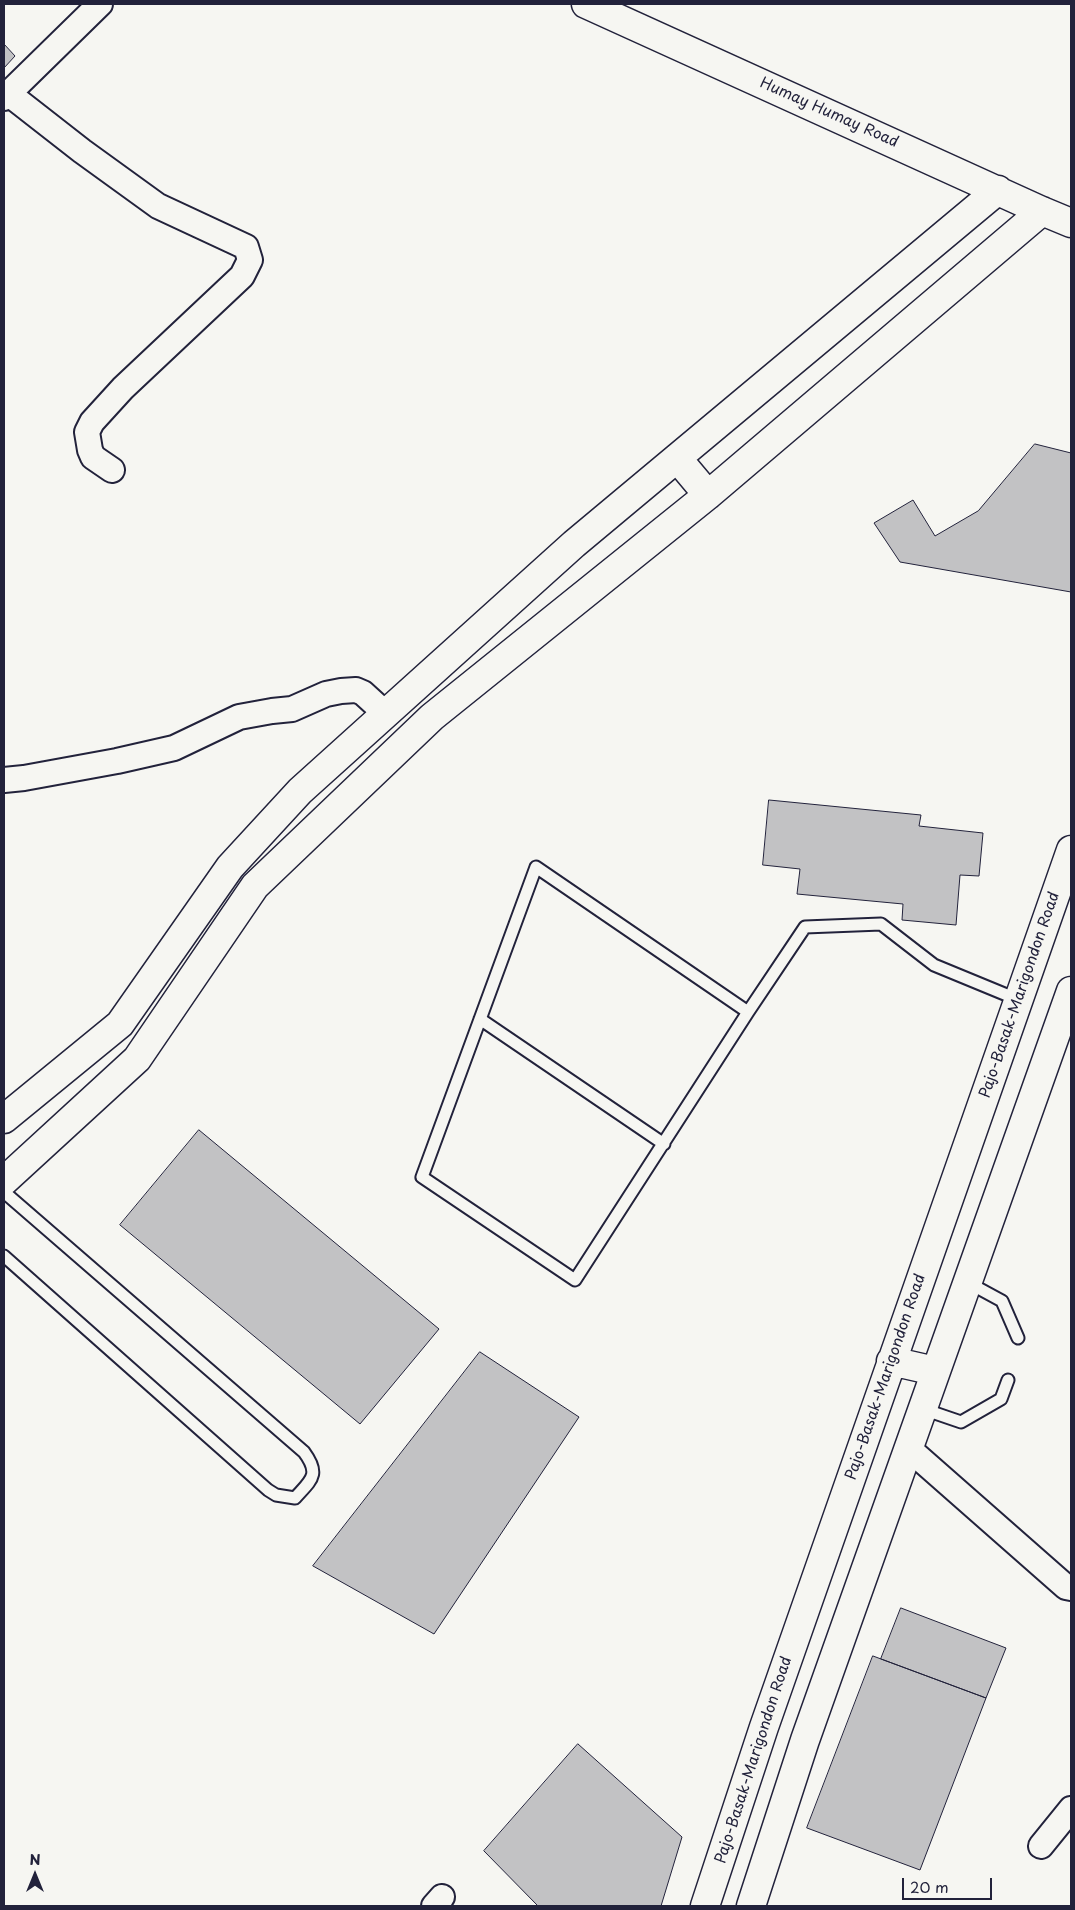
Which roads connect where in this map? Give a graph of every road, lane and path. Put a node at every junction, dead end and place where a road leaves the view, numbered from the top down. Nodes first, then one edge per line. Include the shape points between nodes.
1 (100, 4) edge
2 (586, 4) edge
3 (6, 96) edge
4 (998, 190) junction
5 (1042, 211) junction
6 (1071, 223) edge
7 (677, 458) junction
8 (112, 470) dead end
9 (708, 495) junction
10 (386, 714) junction
11 (4, 780) edge
12 (1071, 850) edge
13 (1071, 991) edge
14 (1019, 1000) junction
15 (748, 1012) junction
16 (480, 1019) junction
17 (4, 1119) edge
18 (664, 1144) junction
19 (4, 1181) edge
20 (4, 1192) edge
21 (4, 1256) edge
22 (967, 1282) junction
23 (1018, 1338) dead end
24 (891, 1361) junction
25 (935, 1371) junction
26 (1008, 1380) dead end
27 (922, 1408) junction
28 (908, 1448) junction
29 (1071, 1588) edge
30 (1071, 1809) edge
31 (1041, 1846) dead end
32 (705, 1906) edge
33 (751, 1906) edge

1 - 3 street
2 - 4 street, Humay Humay Road
3 - 8 street via 158,206 246,248 250,260 242,276 123,388 92,422 87,432 90,450 93,457
4 - 5 street, Humay Humay Road
4 - 7 street
5 - 6 street, Humay Humay Road
5 - 9 street
7 - 9 street
7 - 10 street via 574,544
9 - 19 street via 432,718 255,886 137,1059
10 - 11 street via 363,693 341,691 292,709 239,717 174,748
10 - 17 street via 300,791 230,867 120,1024
12 - 14 street, Pajo-Basak-Marigondon Road
13 - 22 street
14 - 15 lane via 934,965 881,924 805,927
14 - 24 street, Pajo-Basak-Marigondon Road
15 - 16 lane via 536,867
15 - 18 lane
16 - 18 lane
16 - 18 lane via 422,1177 575,1280
20 - 21 lane via 304,1452 311,1461 312,1479 295,1498 276,1495 268,1490
22 - 23 lane via 1002,1301
22 - 25 street
24 - 25 street
24 - 32 street, Pajo-Basak-Marigondon Road
25 - 27 street
26 - 27 lane via 1001,1399 962,1422
27 - 28 street
28 - 29 street
28 - 33 street via 805,1740
30 - 31 street

